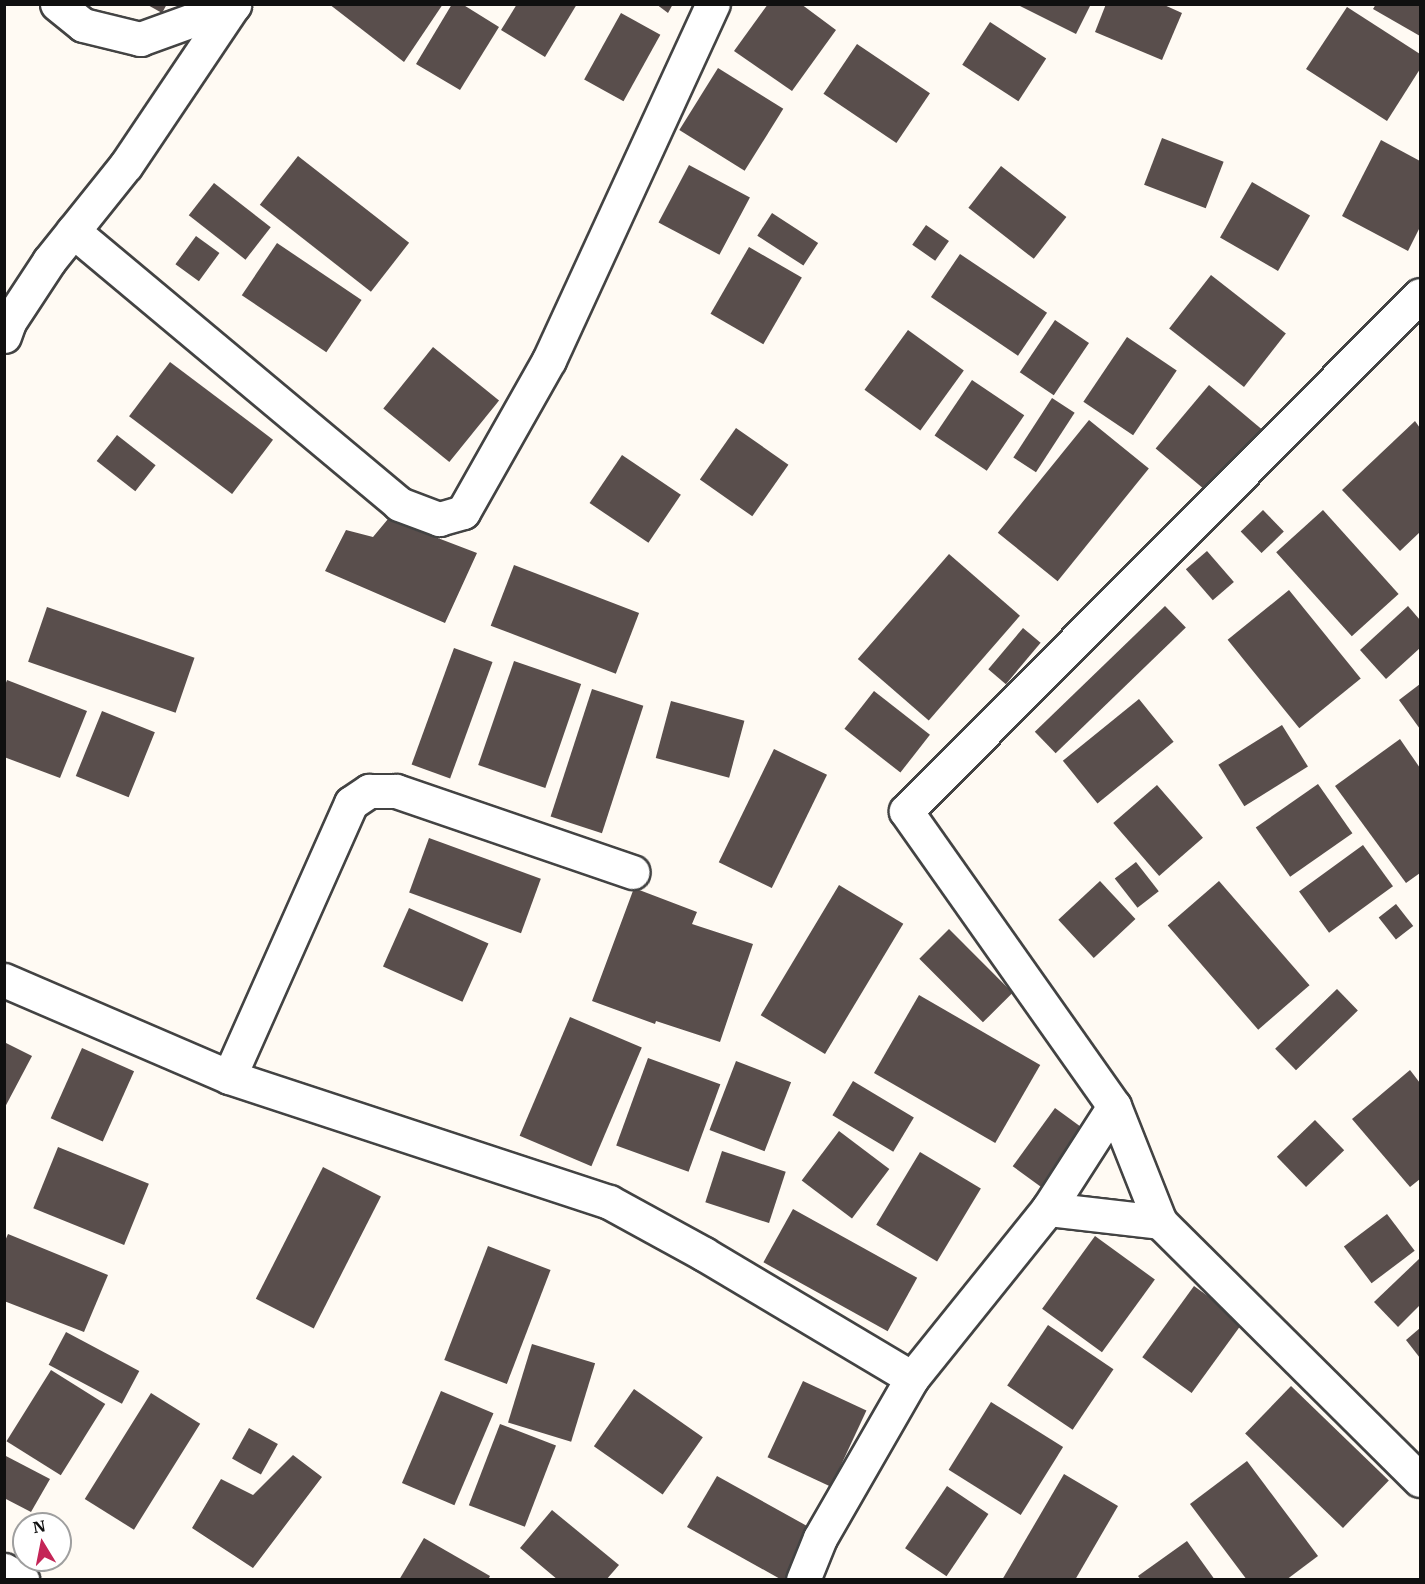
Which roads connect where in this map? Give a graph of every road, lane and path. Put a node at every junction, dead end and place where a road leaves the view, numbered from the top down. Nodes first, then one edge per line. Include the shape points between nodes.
1 (57, 4) edge
2 (713, 4) edge
3 (234, 5) edge
4 (73, 231) junction
5 (1420, 296) edge
6 (4, 336) edge
7 (633, 872) dead end
8 (4, 980) edge
9 (229, 1077) junction
10 (1114, 1106) junction
11 (1048, 1209) junction
12 (1160, 1222) junction
13 (912, 1378) junction
14 (1420, 1480) edge
15 (4, 1570) edge
16 (22, 1580) edge
17 (803, 1580) edge

1 - 3 street via 83,25 140,39
2 - 4 street via 549,360 463,512 439,519 399,504
3 - 4 street via 126,165
4 - 6 street via 9,322
5 - 10 street via 906,811
7 - 9 street via 396,791 369,791 351,802
8 - 9 street
9 - 13 street via 609,1202
10 - 11 street
10 - 12 street
11 - 12 street
11 - 13 street
12 - 14 street
13 - 17 street via 820,1538
15 - 16 street

